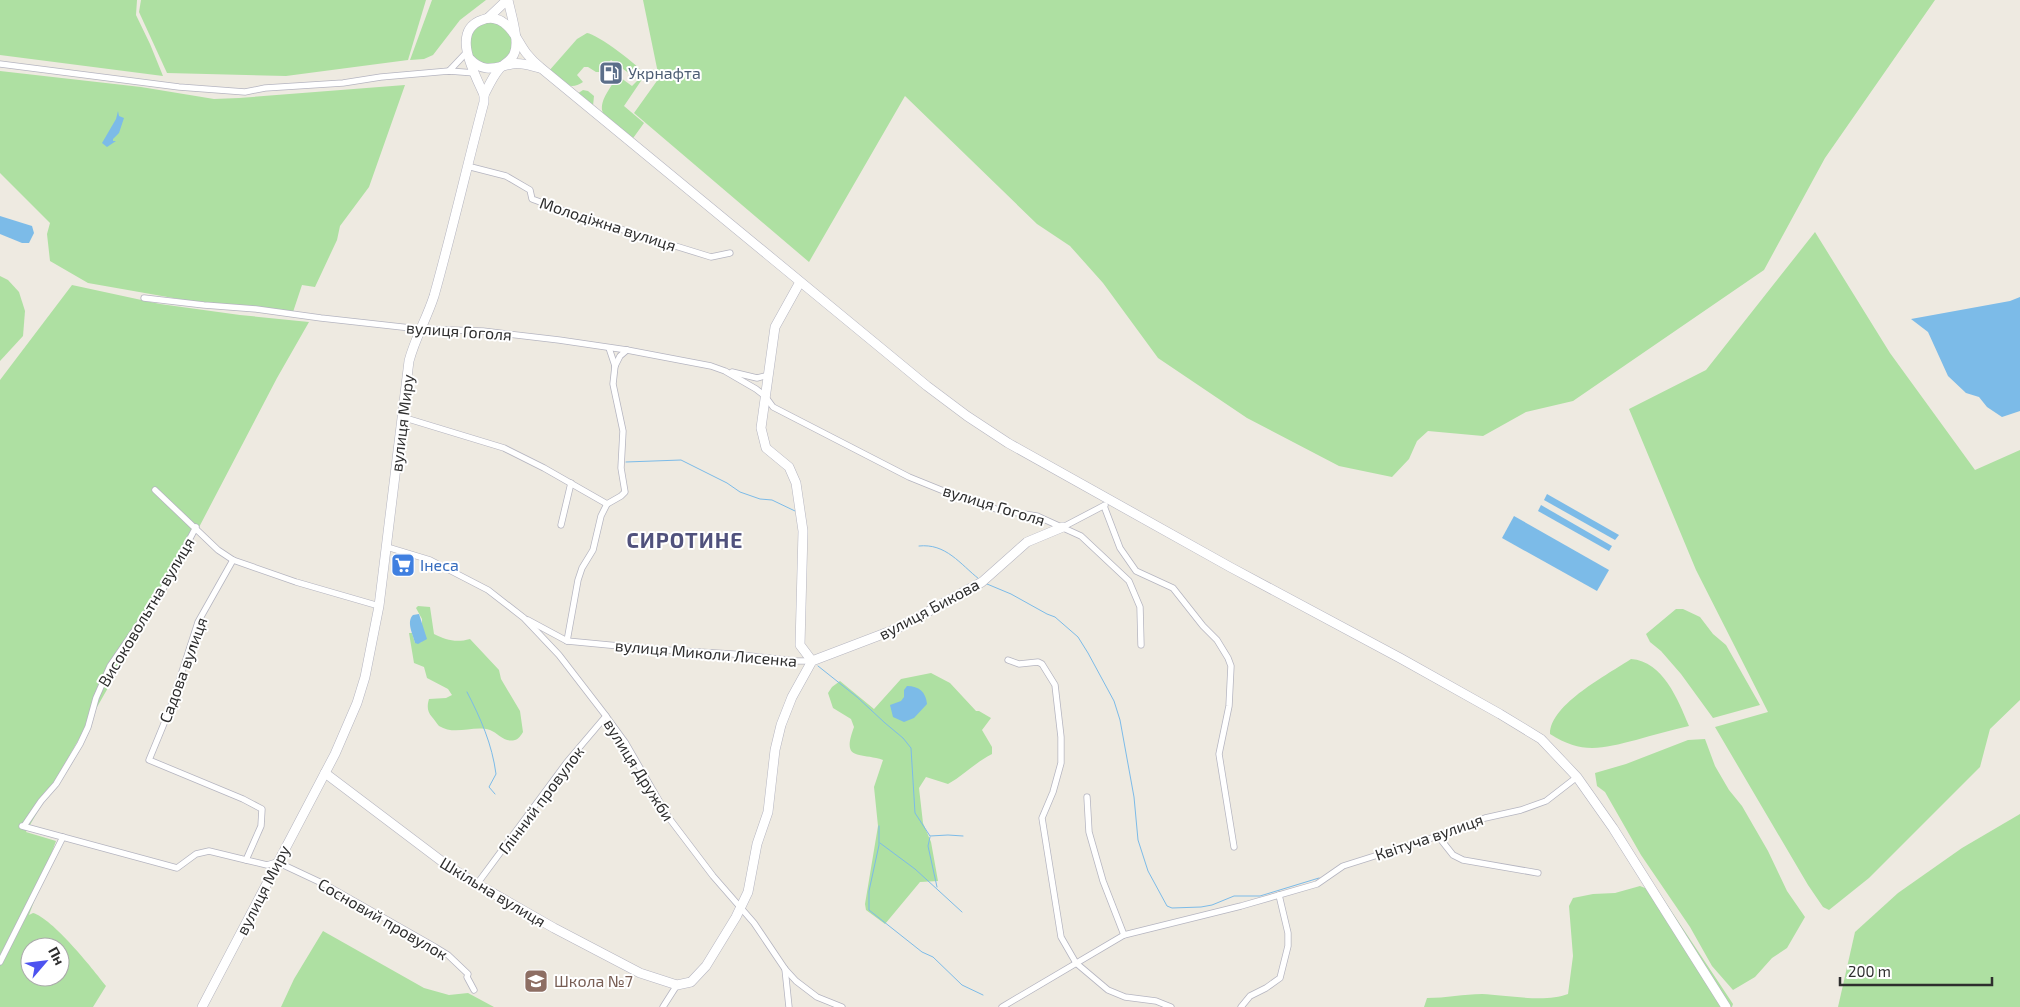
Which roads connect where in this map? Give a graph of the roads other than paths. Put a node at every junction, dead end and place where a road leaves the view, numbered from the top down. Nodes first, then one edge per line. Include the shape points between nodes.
1 (507, 0) edge
2 (488, 18) junction
3 (514, 33) junction
4 (469, 56) junction
5 (0, 64) edge
6 (502, 67) junction
7 (540, 68) junction
8 (492, 69) junction
9 (449, 71) junction
10 (475, 73) junction
11 (484, 95) junction
12 (467, 166) junction
13 (730, 253) dead end
14 (800, 282) junction
15 (144, 298) dead end
16 (420, 329) junction
17 (609, 348) junction
18 (627, 350) junction
19 (615, 366) junction
20 (725, 370) junction
21 (769, 375) junction
22 (765, 396) junction
23 (402, 417) junction
24 (571, 482) junction
25 (155, 490) dead end
26 (1114, 502) junction
27 (607, 504) junction
28 (1104, 506) junction
29 (561, 524) dead end
30 (196, 527) junction
31 (1062, 527) junction
32 (387, 547) junction
33 (233, 560) junction
34 (379, 606) junction
35 (524, 618) junction
36 (567, 641) junction
37 (1141, 646) dead end
38 (1008, 660) dead end
39 (812, 661) junction
40 (606, 716) junction
41 (324, 773) junction
42 (1577, 777) junction
43 (1087, 797) dead end
44 (1438, 836) junction
45 (63, 837) junction
46 (1234, 847) dead end
47 (246, 860) junction
48 (277, 862) junction
49 (1538, 873) dead end
50 (477, 884) junction
51 (1279, 895) junction
52 (740, 908) junction
53 (1124, 935) junction
54 (0, 962) edge
55 (1076, 963) junction
56 (785, 969) junction
57 (677, 985) junction
58 (474, 990) dead end
59 (1248, 1000) junction
60 (202, 1007) edge
61 (663, 1007) edge
62 (789, 1007) edge
63 (842, 1007) edge
64 (1002, 1007) edge
65 (1171, 1007) edge
66 (1241, 1007) edge
67 (1245, 1007) edge
68 (1726, 1007) edge

1 - 2 street
1 - 3 street
2 - 3 street via 502,21
2 - 4 street via 476,23 468,32 465,45
3 - 6 street via 515,51
3 - 7 street
4 - 8 street via 479,66
4 - 9 street
4 - 10 street
5 - 9 street via 179,87 245,92
6 - 7 street via 525,64
6 - 8 street
6 - 11 street
7 - 14 street
8 - 10 street
9 - 10 street
10 - 11 street
11 - 12 street, вулиця Миру
12 - 13 street, Молодіжна вулиця via 506,176 530,190 532,199 578,216 711,257
12 - 16 street, вулиця Миру via 432,301
14 - 21 street via 775,327
14 - 26 street via 967,416 1008,443
15 - 16 street, вулиця Гоголя
16 - 17 street, вулиця Гоголя via 483,331
16 - 23 street, вулиця Миру via 409,360
17 - 18 street, вулиця Гоголя
17 - 19 street
18 - 19 street
18 - 20 street, вулиця Гоголя
19 - 27 street via 613,384 623,431 621,468 625,492
20 - 21 street via 756,378
20 - 22 street, вулиця Гоголя
21 - 22 street
22 - 31 street, вулиця Гоголя via 773,407 909,477 990,507 1037,516
22 - 39 street, вулиця Миколи Лисенка via 761,428 766,448 790,467 796,482 803,531 800,644
23 - 24 street via 504,448
23 - 32 street, вулиця Миру
24 - 27 street
24 - 29 street
25 - 30 street
26 - 28 street
26 - 42 street via 1500,714 1541,739
27 - 36 street via 593,550 578,580
28 - 31 street
28 - 46 street via 1120,548 1136,571 1173,588 1226,651 1231,666 1229,706 1219,754
30 - 33 street via 218,550
30 - 45 street, Високовольтна вулиця via 163,589 110,666 80,744 56,784 23,826
31 - 37 street, вулиця Гоголя via 1081,536 1129,581 1140,607
31 - 39 street, вулиця Бикова via 1027,542 982,582 896,629
32 - 34 street, вулиця Миру
32 - 35 street, вулиця Дружби via 430,560 488,590
33 - 34 street
33 - 47 street, Садова вулиця via 198,622 170,709 149,760 262,809 261,826
34 - 41 street, вулиця Миру via 365,677 354,710
35 - 36 street, вулиця Миколи Лисенка
35 - 40 street, вулиця Дружби via 559,655
36 - 39 street, вулиця Миколи Лисенка
38 - 55 street via 1019,664 1038,662 1055,683 1061,737 1060,763 1042,818 1061,937
39 - 52 street via 781,725 768,812 756,844 748,892
40 - 50 street, Глінний провулок via 567,762
40 - 52 street, вулиця Дружби via 625,742 669,818
41 - 48 street, вулиця Миру
41 - 50 street, Шкільна вулиця
42 - 44 street, Квітуча вулиця via 1546,801 1485,818
42 - 68 street
43 - 53 street via 1089,832 1103,881
44 - 49 street via 1453,855 1463,860
44 - 51 street, Квітуча вулиця via 1343,866 1317,884
45 - 47 street via 176,868 196,854 209,851
45 - 54 street
47 - 48 street via 267,865
48 - 58 street, Сосновий провулок via 326,884 448,955 468,974
48 - 60 street, вулиця Миру
50 - 57 street, Шкільна вулиця via 640,973
51 - 53 street, Квітуча вулиця
51 - 59 street via 1288,933 1280,978
52 - 56 street, вулиця Дружби
52 - 57 street via 706,966 691,982
53 - 55 street, Квітуча вулиця
55 - 64 street, Квітуча вулиця
55 - 65 street via 1108,990
56 - 62 street
56 - 63 street, вулиця Дружби via 817,997
57 - 61 street
59 - 66 street
59 - 67 street

